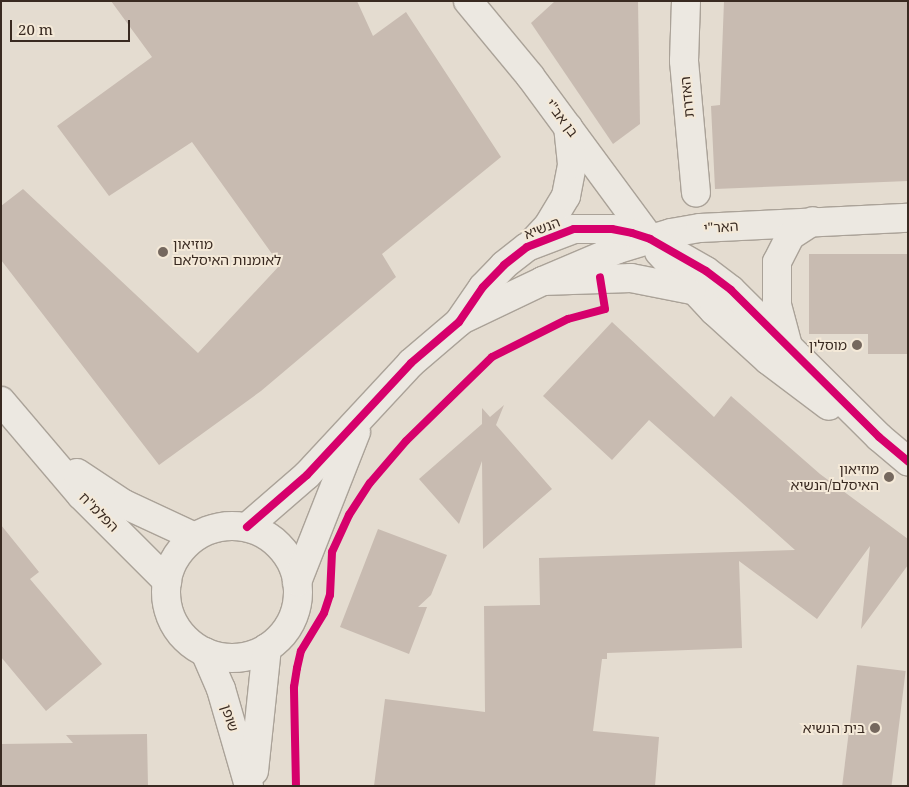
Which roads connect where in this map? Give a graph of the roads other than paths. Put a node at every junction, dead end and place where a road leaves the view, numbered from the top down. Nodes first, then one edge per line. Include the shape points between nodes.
1 (468, 1) edge
2 (686, 1) edge
3 (568, 127) junction
4 (696, 192) dead end
5 (908, 218) edge
6 (812, 221) junction
7 (650, 239) junction
8 (527, 247) junction
9 (543, 280) junction
10 (692, 290) junction
11 (459, 322) junction
12 (788, 347) junction
13 (1, 401) edge
14 (362, 416) junction
15 (879, 437) junction
16 (35, 439) junction
17 (908, 461) edge
18 (247, 527) junction
19 (195, 537) junction
20 (167, 581) junction
21 (297, 582) junction
22 (267, 648) junction
23 (205, 652) junction
24 (249, 786) edge
25 (253, 786) edge

1 - 3 street, בן אב"י
2 - 4 street, האדרת via 684,61
3 - 7 street, בן אב"י
3 - 8 street via 572,164 566,196 548,226
5 - 6 street, האר"י
6 - 7 street, האר"י via 700,228
6 - 12 street via 790,236 777,262 777,305
7 - 8 street, הנשיא via 612,229 592,228 554,235
7 - 9 street, האר"י
7 - 10 street, הנשיא
7 - 12 street, הנשיא via 706,271 731,290
8 - 11 street, הנשיא via 483,287
9 - 10 street, הנשיא via 631,278
9 - 11 street, הנשיא
10 - 15 street, הנשיא via 810,394
11 - 14 street, הנשיא via 411,363
12 - 15 street, הנשיא
13 - 16 street, הפלמ"ח
14 - 18 street, הנשיא via 307,475
14 - 21 street, הנשיא
15 - 17 street, הנשיא
16 - 19 street, הפלמ"ח via 85,480 124,504
16 - 20 street, הפלמ"ח via 81,495
18 - 19 street via 215,527
18 - 21 street via 277,543 290,560
19 - 20 street via 173,561
20 - 23 street via 167,603 174,623 187,640
21 - 22 street via 297,604 289,624
22 - 23 street via 237,658
22 - 25 street, שופן via 256,727
23 - 24 street, שופן via 221,689

